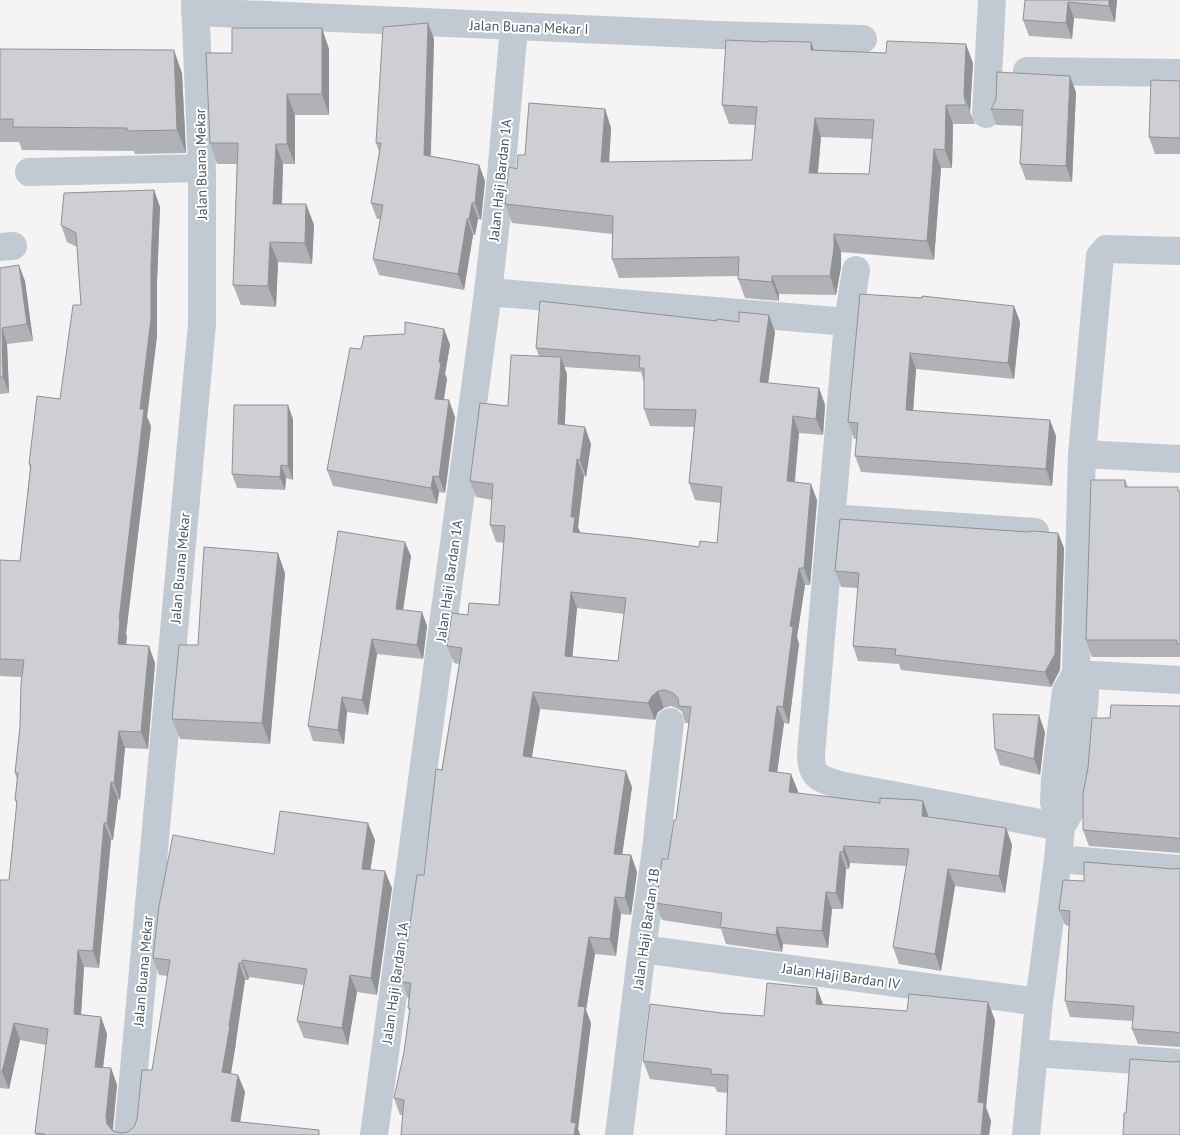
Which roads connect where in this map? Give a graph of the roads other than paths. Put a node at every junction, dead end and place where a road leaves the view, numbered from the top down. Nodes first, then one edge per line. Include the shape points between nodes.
1 (992, 0) edge
2 (195, 6) edge
3 (514, 27) junction
4 (863, 39) dead end
5 (1027, 72) edge
6 (1180, 73) edge
7 (986, 114) dead end
8 (202, 168) junction
9 (29, 172) dead end
10 (1180, 252) edge
11 (856, 270) dead end
12 (488, 292) junction
13 (848, 322) junction
14 (1082, 454) junction
15 (1180, 459) edge
16 (832, 518) junction
17 (1035, 532) edge
18 (1076, 674) junction
19 (1180, 680) edge
20 (670, 722) dead end
21 (1061, 827) junction
22 (1058, 859) junction
23 (1180, 869) edge
24 (642, 949) junction
25 (1039, 1002) junction
26 (1034, 1053) junction
27 (1180, 1063) edge
28 (128, 1135) edge
29 (374, 1135) edge
30 (620, 1135) edge
31 (1026, 1135) edge

1 - 7 street
2 - 3 street, Jalan Buana Mekar I
2 - 8 street, Jalan Buana Mekar
3 - 4 street, Jalan Buana Mekar I
3 - 12 street, Jalan Haji Bardan 1A
5 - 6 street
8 - 9 street
8 - 28 street, Jalan Buana Mekar via 202,324
10 - 14 street via 1106,248 1100,256
11 - 13 street
12 - 13 street
12 - 29 street, Jalan Haji Bardan 1A
13 - 16 street
14 - 15 street
14 - 18 street
16 - 17 street
16 - 21 street via 811,754 811,765 816,774 839,785
18 - 19 street
18 - 21 street via 1085,693 1078,782 1074,805
20 - 24 street, Jalan Haji Bardan 1B
21 - 22 street
22 - 23 street
22 - 25 street
24 - 25 street, Jalan Haji Bardan IV
24 - 30 street, Jalan Haji Bardan 1B
25 - 26 street
26 - 27 street
26 - 31 street

